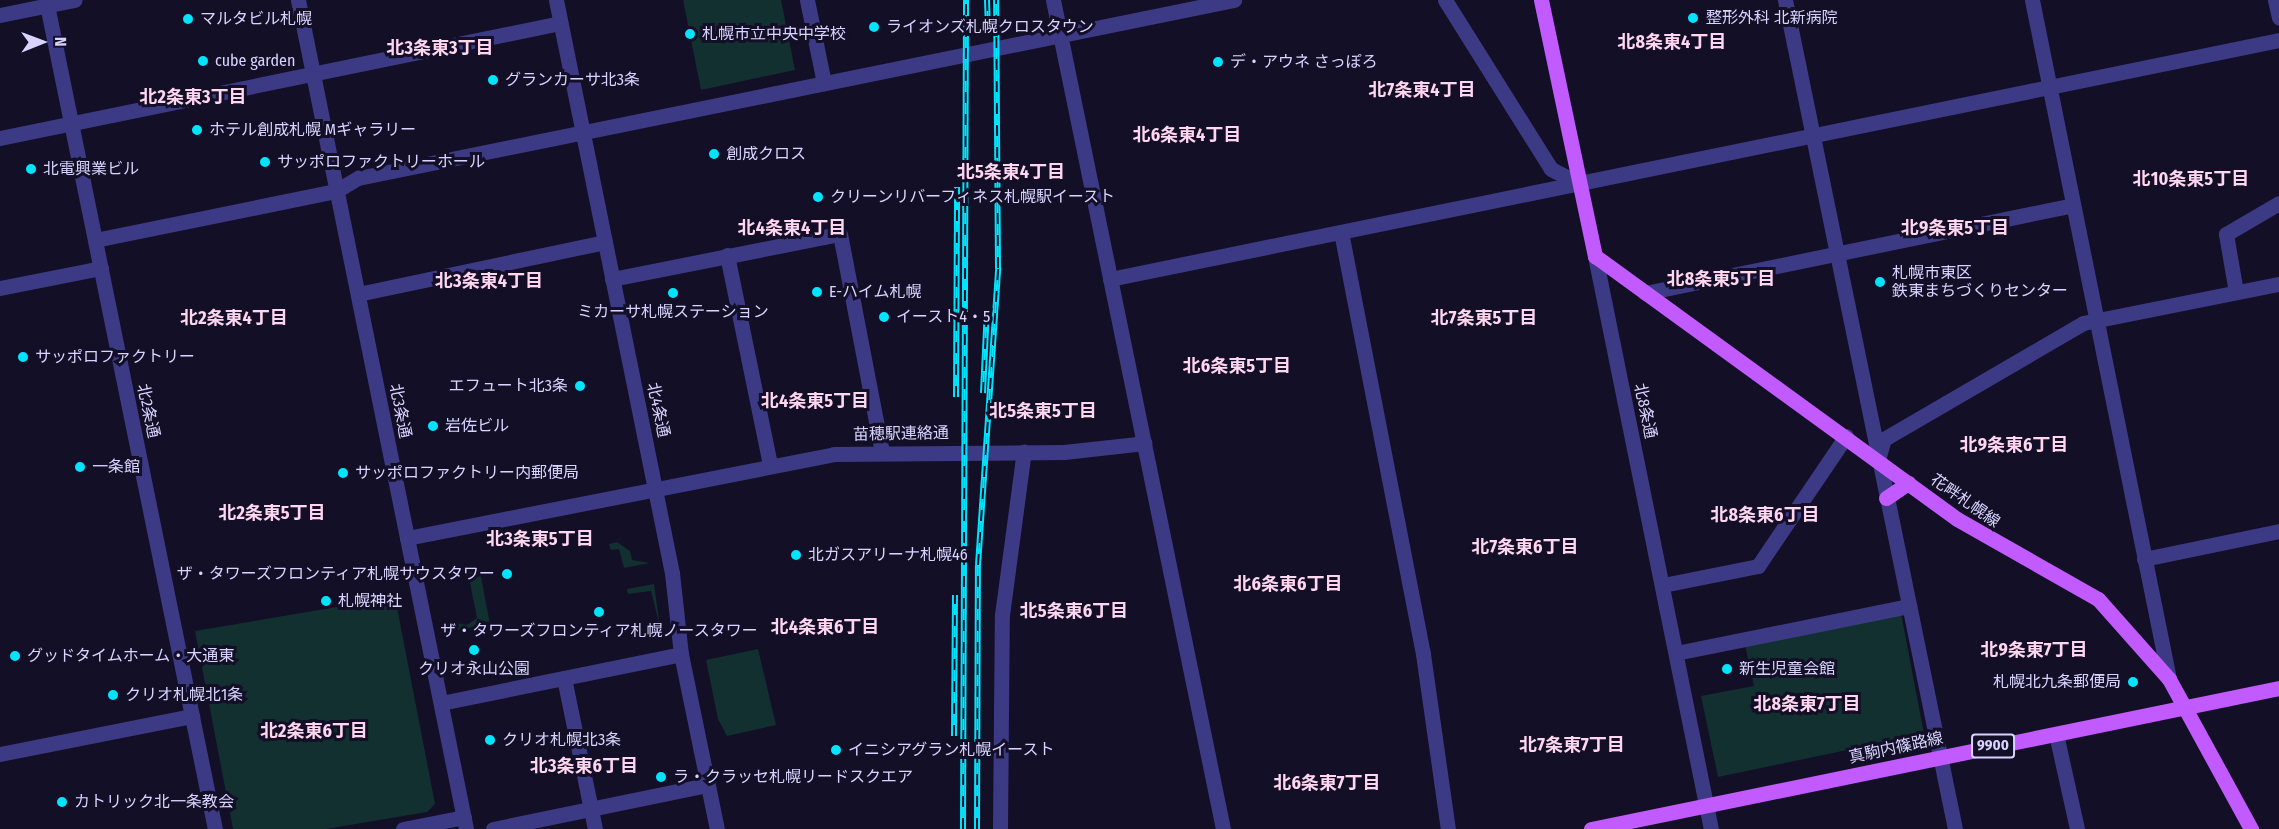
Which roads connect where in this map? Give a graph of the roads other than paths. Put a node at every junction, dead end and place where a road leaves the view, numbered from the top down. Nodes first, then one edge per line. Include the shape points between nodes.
1 (74, 0) edge
2 (298, 0) edge
3 (555, 0) edge
4 (807, 0) edge
5 (1053, 0) edge
6 (1234, 0) edge
7 (1445, 0) edge
8 (1541, 0) edge
9 (1785, 0) edge
10 (2032, 0) edge
11 (2275, 0) edge
12 (47, 3) edge
13 (0, 15) edge
14 (2279, 18) edge
15 (560, 23) junction
16 (1060, 36) junction
17 (2279, 40) edge
18 (313, 73) junction
19 (824, 83) junction
20 (2049, 89) junction
21 (71, 123) junction
22 (582, 132) junction
23 (1813, 136) junction
24 (0, 138) edge
25 (1578, 183) junction
26 (336, 190) junction
27 (2279, 203) edge
28 (2072, 205) junction
29 (1341, 232) junction
30 (95, 240) junction
31 (604, 242) junction
32 (1837, 253) junction
33 (727, 255) junction
34 (1595, 256) junction
35 (101, 268) junction
36 (612, 279) junction
37 (1110, 279) junction
38 (2279, 284) edge
39 (0, 288) edge
40 (1645, 292) junction
41 (2236, 292) junction
42 (358, 294) junction
43 (2095, 321) junction
44 (1846, 436) junction
45 (1144, 443) junction
46 (1024, 451) junction
47 (882, 452) junction
48 (1878, 459) junction
49 (770, 465) junction
50 (1908, 483) junction
51 (655, 488) junction
52 (1886, 498) junction
53 (2279, 531) edge
54 (407, 538) junction
55 (2144, 559) junction
56 (1663, 585) junction
57 (1909, 606) junction
58 (1676, 652) junction
59 (681, 654) junction
60 (564, 678) junction
61 (2169, 679) junction
62 (2279, 688) edge
63 (441, 703) junction
64 (2182, 707) junction
65 (192, 716) junction
66 (2056, 734) junction
67 (0, 754) edge
68 (1940, 758) junction
69 (708, 785) junction
70 (1706, 805) junction
71 (591, 809) junction
72 (465, 823) edge
73 (2074, 828) edge
74 (215, 829) edge
75 (403, 829) edge
76 (493, 829) edge
77 (595, 829) edge
78 (717, 829) edge
79 (1000, 829) edge
80 (1223, 829) edge
81 (1448, 829) edge
82 (1591, 829) edge
83 (1711, 829) edge
84 (1955, 829) edge
85 (2251, 829) edge

1 - 12 street
2 - 18 street, 北3条通
3 - 15 street, 北4条通
4 - 19 street
5 - 16 street
6 - 16 street
7 - 25 street via 1551,169
8 - 25 main road, 北8条通
9 - 23 street
10 - 20 street
11 - 14 street
12 - 13 street
12 - 21 street, 北2条通
15 - 18 street
15 - 22 street, 北4条通
16 - 19 street
16 - 37 street
17 - 20 street
18 - 21 street
18 - 26 street, 北3条通
19 - 22 street
20 - 23 street
20 - 28 street
21 - 24 street
21 - 30 street, 北2条通
22 - 26 street via 358,178
22 - 31 street, 北4条通
23 - 25 street
23 - 32 street
25 - 29 street
25 - 34 main road, 北8条通
26 - 30 street
26 - 42 street, 北3条通
27 - 41 street via 2226,234
28 - 32 street
28 - 43 street
29 - 37 street
29 - 81 street via 1423,654
30 - 35 street, 北2条通
31 - 36 street, 北4条通
31 - 42 street
32 - 40 street
32 - 48 street
33 - 36 street
33 - 47 street via 840,234
33 - 49 street
34 - 40 main road, 花畔札幌線
34 - 56 street, 北8条通
35 - 39 street
35 - 65 street, 北2条通
36 - 51 street, 北4条通
37 - 45 street
38 - 41 street
40 - 44 main road, 花畔札幌線 via 1730,359
41 - 43 street
42 - 54 street, 北3条通
43 - 48 street via 1884,440
43 - 55 street
44 - 48 main road, 花畔札幌線
44 - 56 street via 1758,566
45 - 46 street, 苗穂駅連絡通
45 - 80 street
46 - 47 street, 苗穂駅連絡通
46 - 79 street via 1002,615
47 - 49 street, 苗穂駅連絡通
48 - 50 main road, 花畔札幌線
48 - 52 street
49 - 51 street, 苗穂駅連絡通
50 - 52 main road
50 - 61 main road, 花畔札幌線 via 1993,543 2098,600
51 - 54 street, 苗穂駅連絡通
51 - 59 street, 北4条通
52 - 57 street
53 - 55 street
54 - 63 street, 北3条通
55 - 61 street
56 - 58 street, 北8条通
57 - 58 street
57 - 68 street
58 - 70 street, 北8条通
59 - 60 street
59 - 69 street, 北4条通
60 - 63 street
60 - 71 street
61 - 64 main road, 花畔札幌線
62 - 64 main road, 真駒内篠路線 / 9900
63 - 72 street, 北3条通
64 - 66 main road, 真駒内篠路線 / 9900
64 - 85 main road, 花畔札幌線
65 - 67 street
65 - 74 street, 北2条通
66 - 68 main road, 真駒内篠路線 / 9900
66 - 73 street
68 - 70 main road, 真駒内篠路線 / 9900
68 - 84 street
69 - 71 street
69 - 78 street, 北4条通
70 - 82 main road, 真駒内篠路線 / 9900
70 - 83 street, 北8条通
71 - 76 street
71 - 77 street
72 - 75 street

